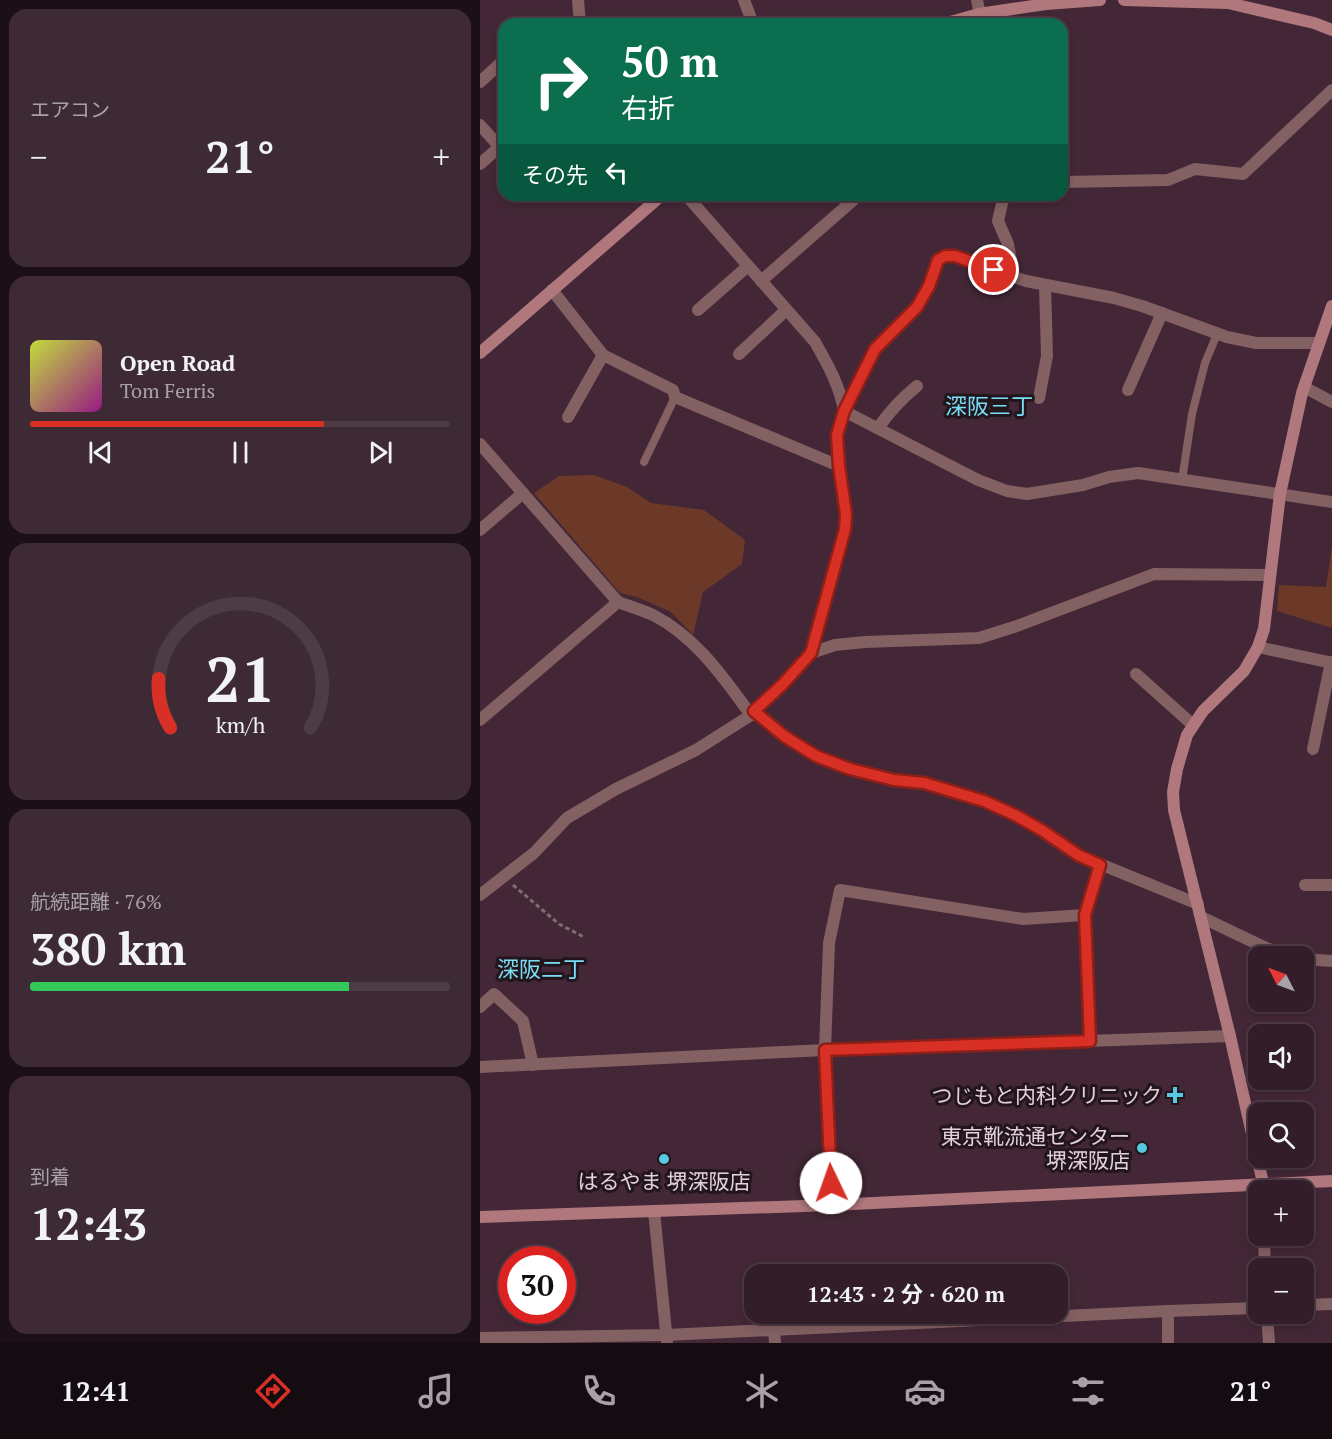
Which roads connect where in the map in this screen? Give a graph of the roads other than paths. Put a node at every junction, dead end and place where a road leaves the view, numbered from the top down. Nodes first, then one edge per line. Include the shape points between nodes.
1 (578, 0) edge
2 (744, 0) edge
3 (977, 0) edge
4 (1100, 0) edge
5 (1124, 0) edge
6 (580, 18) edge
7 (751, 18) edge
8 (980, 18) edge
9 (984, 18) edge
10 (1332, 30) edge
11 (498, 66) edge
12 (480, 82) edge
13 (1332, 90) edge
14 (480, 125) edge
15 (498, 141) edge
16 (498, 148) edge
17 (480, 164) edge
18 (1068, 182) edge
19 (655, 201) edge
20 (691, 201) edge
21 (852, 201) edge
22 (1003, 201) edge
23 (748, 266) junction
24 (1014, 277) junction
25 (761, 281) junction
26 (1045, 285) junction
27 (552, 290) junction
28 (1332, 306) edge
29 (699, 310) dead end
30 (786, 310) junction
31 (1162, 313) junction
32 (1217, 334) junction
33 (1324, 338) edge
34 (480, 353) edge
35 (739, 354) dead end
36 (603, 355) junction
37 (917, 386) dead end
38 (1304, 387) junction
39 (1128, 390) dead end
40 (675, 397) junction
41 (1039, 398) dead end
42 (1332, 402) edge
43 (844, 411) junction
44 (568, 417) dead end
45 (878, 428) junction
46 (480, 444) edge
47 (644, 462) dead end
48 (839, 466) junction
49 (1182, 480) junction
50 (523, 493) junction
51 (1280, 494) junction
52 (1332, 502) edge
53 (480, 530) edge
54 (1270, 575) junction
55 (618, 602) junction
56 (1258, 647) junction
57 (811, 653) junction
58 (1331, 662) edge
59 (1136, 674) dead end
60 (753, 713) junction
61 (480, 720) edge
62 (1193, 725) junction
63 (1313, 749) dead end
64 (1100, 865) junction
65 (1305, 885) dead end
66 (1332, 885) edge
67 (480, 895) edge
68 (1198, 904) junction
69 (1085, 915) junction
70 (1201, 917) junction
71 (1262, 946) edge
72 (1314, 960) edge
73 (1332, 961) edge
74 (480, 1007) edge
75 (1230, 1036) junction
76 (1090, 1041) junction
77 (825, 1050) junction
78 (532, 1065) junction
79 (480, 1067) edge
80 (1261, 1180) edge
81 (1332, 1180) edge
82 (1314, 1182) edge
83 (1248, 1188) edge
84 (832, 1205) junction
85 (654, 1211) junction
86 (480, 1217) edge
87 (1332, 1304) edge
88 (1314, 1305) edge
89 (1248, 1308) edge
90 (1168, 1311) junction
91 (1268, 1324) edge
92 (774, 1337) edge
93 (480, 1338) edge
94 (666, 1339) edge
95 (1168, 1343) edge
96 (1269, 1343) edge

1 - 6 street
2 - 7 street
3 - 8 street
4 - 9 street via 1046,3
5 - 10 street via 1228,3
11 - 12 street
13 - 18 street via 1243,174 1195,169 1168,180
14 - 15 street
16 - 17 street
19 - 27 street
20 - 23 street
21 - 25 street
22 - 24 street via 998,221 1008,244
23 - 25 street
23 - 29 street
24 - 26 street
24 - 43 street via 955,256 938,260 917,307 875,349
25 - 30 street
26 - 31 street via 1114,298
26 - 41 street via 1047,356
27 - 34 street
27 - 36 street
28 - 33 street
30 - 35 street
30 - 43 street via 828,365
31 - 32 street
31 - 39 street
32 - 33 street via 1257,343
32 - 49 lane via 1195,404
33 - 38 street
36 - 40 street via 673,390
36 - 44 street
37 - 45 street
38 - 42 street
38 - 51 street
40 - 47 lane
40 - 48 street
43 - 45 street
43 - 48 street via 837,435
45 - 49 street via 1007,491 1028,494 1138,473
46 - 50 street
48 - 57 street via 845,529
49 - 51 street
50 - 53 street
50 - 55 street
51 - 52 street
51 - 54 street
54 - 56 street
54 - 57 street via 1154,574 979,638 865,642 835,645
55 - 60 street via 671,626 696,647
55 - 61 street
56 - 58 street
56 - 62 street via 1244,671
57 - 60 street
58 - 63 street
59 - 62 street
60 - 64 street via 816,756 850,769 924,783 984,801
60 - 67 street via 696,750 567,818 534,853
62 - 68 street via 1180,758 1173,792
64 - 68 street
64 - 69 street
65 - 66 street
68 - 70 street
69 - 76 street
69 - 77 street via 1023,919 840,890 829,943
70 - 71 street
70 - 75 street
72 - 73 street
74 - 78 street via 494,994 523,1021
75 - 76 street
75 - 80 street
76 - 77 street
77 - 78 street
77 - 84 street
78 - 79 street
81 - 82 street
83 - 84 street
84 - 85 street
85 - 86 street
85 - 94 street
87 - 88 street
89 - 90 street
90 - 92 street
90 - 95 street
91 - 96 street
92 - 94 street
93 - 94 street

